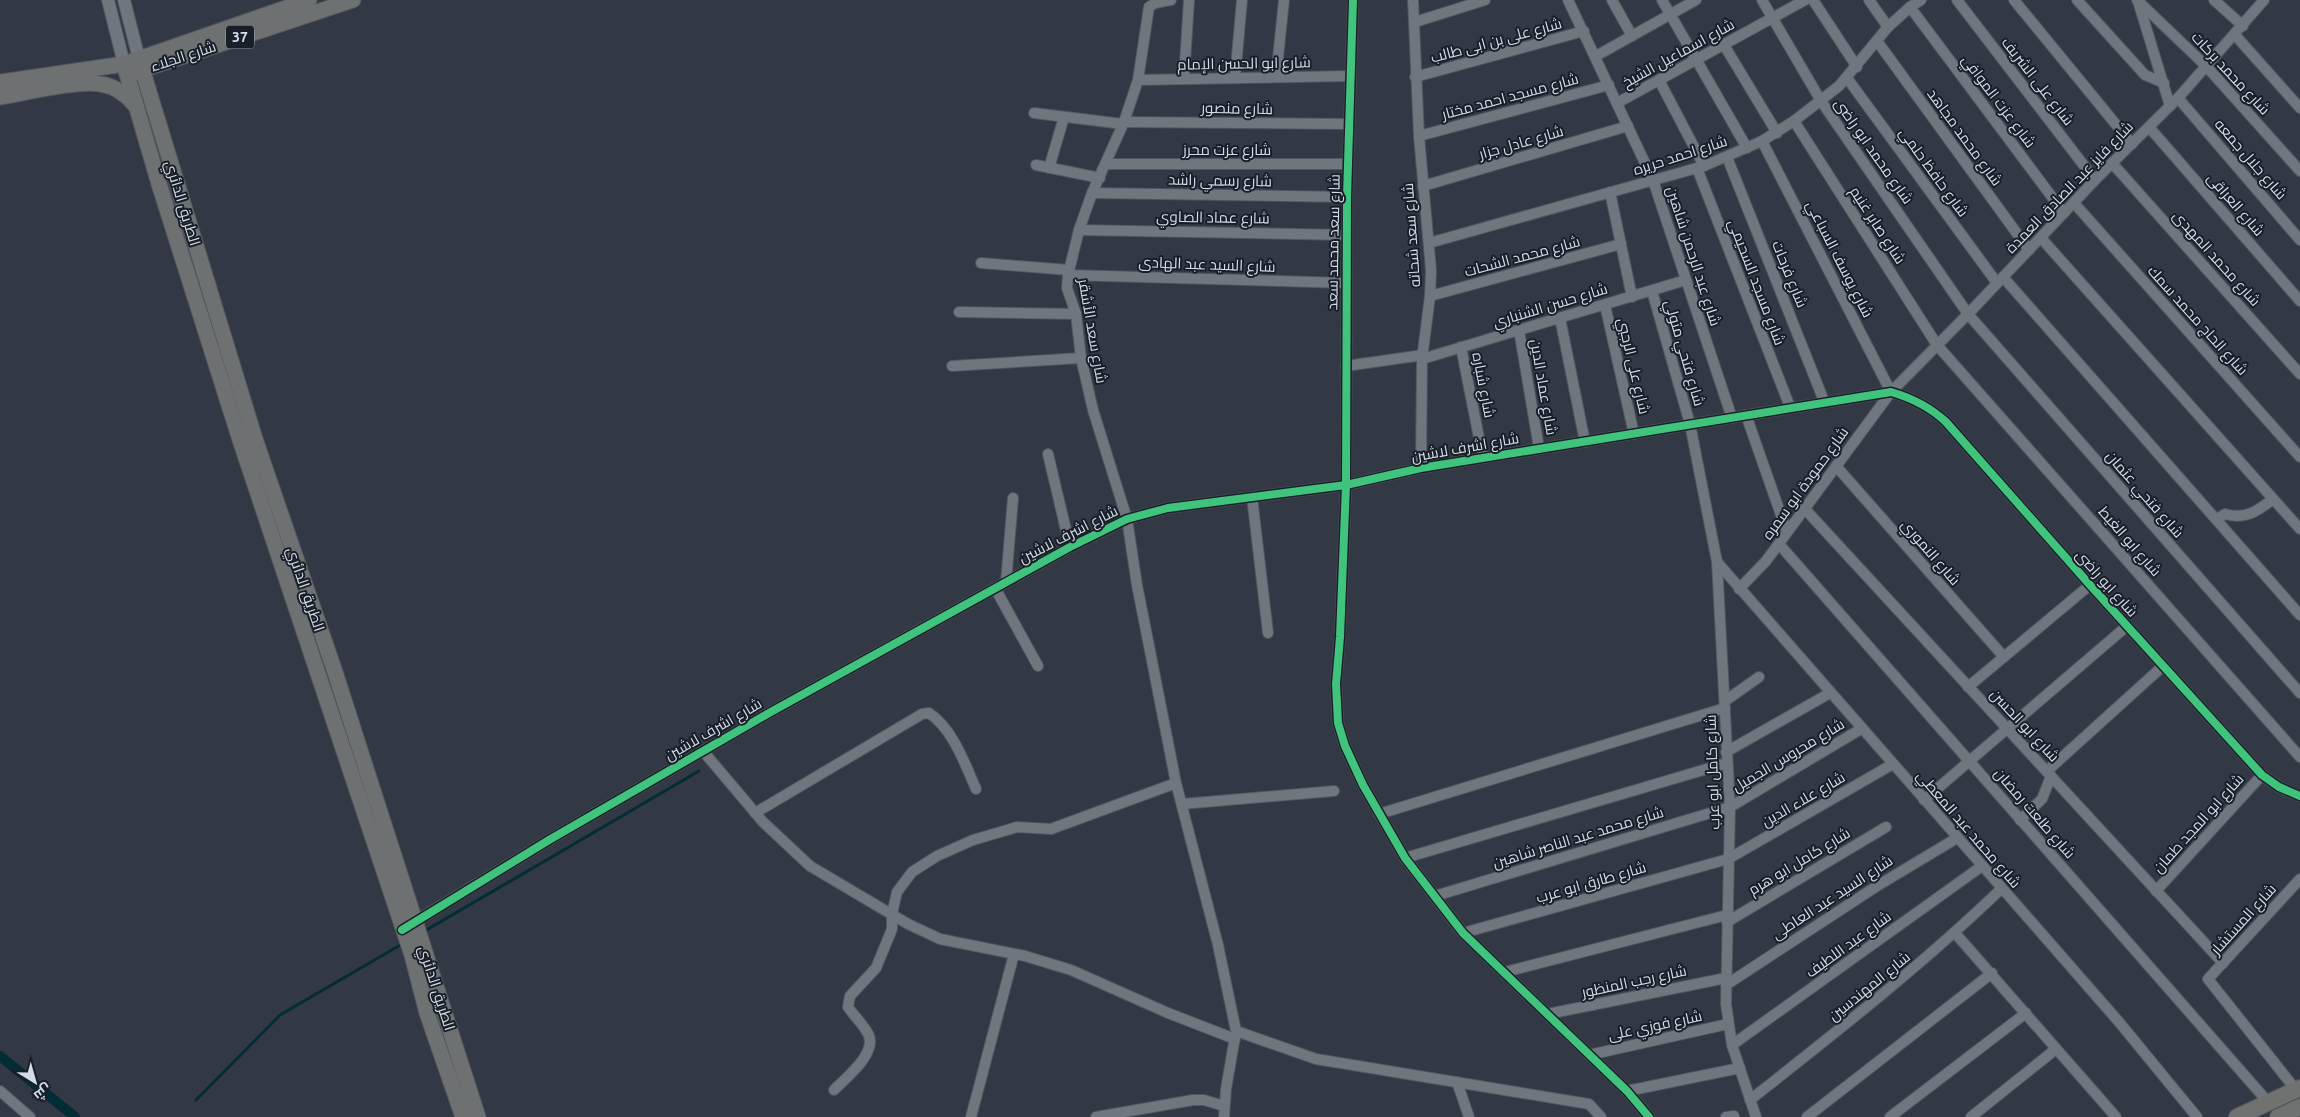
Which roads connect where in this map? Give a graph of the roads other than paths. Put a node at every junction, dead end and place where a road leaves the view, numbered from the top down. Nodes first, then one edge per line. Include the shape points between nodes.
1 (108, 0) edge
2 (124, 0) edge
3 (309, 0) edge
4 (353, 0) edge
5 (1171, 0) edge
6 (1190, 0) edge
7 (1242, 0) edge
8 (1284, 0) edge
9 (1353, 0) edge
10 (1413, 0) edge
11 (1485, 0) edge
12 (1568, 0) edge
13 (1612, 0) edge
14 (1662, 0) edge
15 (1696, 0) edge
16 (1762, 0) edge
17 (1805, 0) edge
18 (1813, 0) edge
19 (1869, 0) edge
20 (1921, 0) edge
21 (1957, 0) edge
22 (2014, 0) edge
23 (2077, 0) edge
24 (2137, 0) edge
25 (2214, 0) edge
26 (2264, 0) edge
27 (1910, 7) junction
28 (1670, 15) junction
29 (1772, 18) junction
30 (1416, 22) junction
31 (2243, 26) junction
32 (1888, 27) junction
33 (1584, 31) junction
34 (2235, 35) junction
35 (1632, 36) junction
36 (1877, 41) junction
37 (1724, 44) junction
38 (1596, 56) junction
39 (1695, 60) junction
40 (141, 64) junction
41 (2206, 66) junction
42 (1857, 67) junction
43 (126, 69) junction
44 (1350, 76) junction
45 (1276, 77) junction
46 (1415, 77) junction
47 (1235, 78) junction
48 (1847, 78) junction
49 (1184, 79) junction
50 (1138, 80) junction
51 (1659, 80) junction
52 (0, 82) edge
53 (2164, 83) junction
54 (1609, 85) junction
55 (0, 97) edge
56 (1821, 101) junction
57 (2174, 102) junction
58 (1617, 103) junction
59 (136, 106) junction
60 (2300, 108) edge
61 (1034, 113) dead end
62 (1064, 117) junction
63 (1794, 121) junction
64 (1123, 123) junction
65 (1349, 124) junction
66 (1628, 126) junction
67 (2148, 127) junction
68 (1777, 134) junction
69 (1419, 136) junction
70 (1762, 141) junction
71 (2132, 144) junction
72 (1747, 148) junction
73 (1727, 157) junction
74 (2112, 163) junction
75 (1036, 164) dead end
76 (1106, 164) junction
77 (1348, 164) junction
78 (1700, 167) junction
79 (1049, 168) junction
80 (2300, 171) edge
81 (1100, 178) junction
82 (1653, 180) junction
83 (2095, 180) junction
84 (1423, 186) junction
85 (1610, 192) junction
86 (1092, 193) junction
87 (1347, 197) junction
88 (2074, 203) junction
89 (2064, 213) junction
90 (1079, 230) junction
91 (1346, 235) junction
92 (2040, 238) junction
93 (2300, 240) edge
94 (1429, 243) junction
95 (1621, 244) junction
96 (2029, 250) junction
97 (981, 263) dead end
98 (1068, 273) junction
99 (1686, 280) junction
100 (2000, 280) junction
101 (1346, 283) junction
102 (1652, 291) junction
103 (1430, 296) junction
104 (1632, 297) junction
105 (2300, 302) edge
106 (1605, 305) junction
107 (959, 312) dead end
108 (1076, 314) junction
109 (1968, 314) junction
110 (1560, 318) junction
111 (1519, 330) junction
112 (1937, 345) junction
113 (1462, 348) junction
114 (1422, 357) junction
115 (1082, 358) junction
116 (952, 366) dead end
117 (1346, 366) junction
118 (2300, 374) edge
119 (1891, 392) junction
120 (1824, 402) junction
121 (1790, 408) junction
122 (1746, 415) junction
123 (1732, 418) junction
124 (1690, 424) junction
125 (1634, 434) junction
126 (1585, 442) junction
127 (1539, 448) junction
128 (1048, 454) dead end
129 (2300, 457) edge
130 (1483, 458) junction
131 (1836, 466) junction
132 (1421, 468) junction
133 (1346, 485) junction
134 (1252, 497) junction
135 (1013, 498) dead end
136 (2273, 499) junction
137 (1804, 508) junction
138 (1127, 519) junction
139 (2217, 519) junction
140 (2300, 529) edge
141 (1787, 532) junction
142 (1778, 544) junction
143 (1070, 547) junction
144 (1717, 562) junction
145 (1006, 582) junction
146 (2090, 585) junction
147 (994, 588) junction
148 (1739, 589) junction
149 (2300, 615) edge
150 (2127, 626) junction
151 (1268, 633) dead end
152 (2004, 657) junction
153 (1038, 666) dead end
154 (2163, 666) junction
155 (1759, 677) dead end
156 (1968, 687) junction
157 (1830, 693) junction
158 (2300, 693) edge
159 (1725, 705) junction
160 (1861, 729) junction
161 (2007, 729) junction
162 (703, 751) junction
163 (1726, 752) junction
164 (2300, 757) edge
165 (1969, 761) junction
166 (1727, 763) junction
167 (1893, 764) junction
168 (2049, 774) junction
169 (2262, 775) junction
170 (1176, 783) junction
171 (976, 789) dead end
172 (1334, 791) dead end
173 (2300, 796) edge
174 (1924, 800) junction
175 (1182, 804) junction
176 (1730, 807) junction
177 (755, 814) junction
178 (1379, 814) junction
179 (2020, 820) junction
180 (1886, 827) dead end
181 (1957, 838) junction
182 (1404, 858) junction
183 (1728, 859) junction
184 (1982, 866) junction
185 (2300, 879) edge
186 (2001, 889) junction
187 (2156, 891) junction
188 (1434, 896) junction
189 (892, 914) junction
190 (1727, 918) junction
191 (416, 922) junction
192 (402, 930) junction
193 (1463, 933) junction
194 (1956, 933) junction
195 (418, 952) junction
196 (1014, 954) junction
197 (2223, 963) junction
198 (1504, 972) junction
199 (1992, 973) junction
200 (1726, 982) junction
201 (2026, 1013) junction
202 (1548, 1014) junction
203 (1728, 1024) junction
204 (1235, 1035) junction
205 (1732, 1045) junction
206 (2056, 1049) junction
207 (1589, 1055) junction
208 (1740, 1068) junction
209 (1457, 1082) junction
210 (2298, 1089) edge
211 (834, 1090) dead end
212 (0, 1091) edge
213 (1627, 1091) junction
214 (1750, 1100) junction
215 (2268, 1102) junction
216 (1224, 1106) junction
217 (2300, 1107) edge
218 (30, 1117) edge
219 (463, 1117) edge
220 (478, 1117) edge
221 (971, 1117) edge
222 (1096, 1117) edge
223 (1224, 1117) edge
224 (1469, 1117) edge
225 (1602, 1117) edge
226 (1649, 1117) edge
227 (1756, 1117) edge
228 (1807, 1117) edge
229 (1890, 1117) edge
230 (1971, 1117) edge
231 (2116, 1117) edge
232 (2197, 1117) edge
233 (2237, 1117) edge
234 (2278, 1117) edge

1 - 43 street
2 - 40 street
3 - 40 main road, شارع الجلاء / 37
4 - 40 main road, شارع الجلاء / 37
5 - 50 street, شارع سعد الأشقر via 1150,7
6 - 49 street
7 - 47 street
8 - 45 street
9 - 44 street, شارع سعد محمد سعد
10 - 30 street, شارع سعد شحاته
11 - 30 street
12 - 33 street, شارع عبد الرحمن شاهين
13 - 35 street
14 - 28 street
15 - 28 street
16 - 29 street, شارع محمد ابو راضى
17 - 29 street, شارع اسماعيل الشيخ
18 - 42 street
19 - 32 street
20 - 27 street, شارع احمد حريره
21 - 83 street, شارع على الشريف
22 - 71 street
23 - 53 street via 2145,75
24 - 41 street, شارع محمد بركات
24 - 53 street
25 - 31 street
26 - 31 street, شارع فايز عبد الصادق العمدة
27 - 32 street, شارع احمد حريره
27 - 89 street, شارع عزت الموافي
28 - 35 street
28 - 39 street
29 - 37 street, شارع اسماعيل الشيخ
29 - 56 street, شارع محمد ابو راضى
30 - 46 street, شارع سعد شحاته
31 - 34 street, شارع فايز عبد الصادق العمدة
32 - 36 street, شارع احمد حريره
33 - 38 street, شارع عبد الرحمن شاهين
33 - 46 street, شارع على بن ابى طالب
34 - 41 street, شارع فايز عبد الصادق العمدة
34 - 60 street
35 - 38 street
36 - 42 street, شارع احمد حريره
36 - 96 street, شارع محمد مجاهد
37 - 39 street, شارع اسماعيل الشيخ
37 - 68 street
38 - 54 street, شارع عبد الرحمن شاهين
39 - 51 street, شارع اسماعيل الشيخ
39 - 72 street
40 - 43 main road, شارع الجلاء / 37
40 - 191 main road, الطريق الدائري via 255,439
41 - 57 street, شارع فايز عبد الصادق العمدة
41 - 80 street, شارع محمد بركات
42 - 48 street, شارع احمد حريره
43 - 52 main road, 37
43 - 59 main road, الطريق الدائري
44 - 45 street, شارع ابو الحسن الإمام
44 - 65 street, شارع سعد محمد سعد
45 - 47 street, شارع ابو الحسن الإمام
46 - 69 street, شارع سعد شحاته
47 - 49 street, شارع ابو الحسن الإمام
48 - 56 street, شارع احمد حريره
48 - 100 street, شارع حافظ حلمي
49 - 50 street, شارع ابو الحسن الإمام
50 - 64 street, شارع سعد الأشقر
51 - 58 street, شارع اسماعيل الشيخ
51 - 78 street, شارع مسجد السحيمي
53 - 57 street
54 - 58 street, شارع عبد الرحمن شاهين
54 - 69 street, شارع مسجد احمد مختار
55 - 59 main road via 88,83 120,91
56 - 63 street, شارع احمد حريره
56 - 109 street, شارع محمد ابو راضى
57 - 67 street, شارع فايز عبد الصادق العمدة
57 - 93 street, شارع جلال جمعه
58 - 66 street, شارع عبد الرحمن شاهين
59 - 192 main road, الطريق الدائري via 241,443
61 - 62 street, شارع منصور
62 - 64 street, شارع منصور
62 - 79 street
63 - 68 street, شارع احمد حريره
63 - 112 street, شارع صابر غنيم
64 - 65 street, شارع منصور
64 - 76 street, شارع سعد الأشقر
65 - 77 street, شارع سعد محمد سعد
66 - 82 street, شارع عبد الرحمن شاهين
66 - 84 street, شارع عادل جزار
67 - 71 street, شارع فايز عبد الصادق العمدة
67 - 105 street, شارع العراقى
68 - 70 street, شارع احمد حريره
69 - 84 street, شارع سعد شحاته
70 - 72 street, شارع احمد حريره
70 - 119 street, شارع يوسف السباعي
71 - 74 street, شارع فايز عبد الصادق العمدة
72 - 73 street, شارع احمد حريره
73 - 78 street, شارع احمد حريره
73 - 120 street, شارع فرحات
74 - 83 street, شارع فايز عبد الصادق العمدة
74 - 118 street, شارع محمد المهدى
75 - 79 street
76 - 77 street, شارع عزت محرز
76 - 81 street, شارع سعد الأشقر
77 - 87 street, شارع سعد محمد سعد
78 - 82 street, شارع احمد حريره
78 - 121 street, شارع مسجد السحيمي
79 - 81 street
81 - 86 street, شارع سعد الأشقر
82 - 85 street, شارع احمد حريره
82 - 99 street, شارع عبد الرحمن شاهين
83 - 88 street, شارع فايز عبد الصادق العمدة
84 - 94 street, شارع سعد شحاته
85 - 94 street, شارع احمد حريره
85 - 95 street
86 - 87 street, شارع رسمي راشد
86 - 90 street, شارع سعد الأشقر
87 - 91 street, شارع سعد محمد سعد
88 - 89 street, شارع فايز عبد الصادق العمدة
88 - 129 street, شارع الحاج محمد سمك
89 - 92 street, شارع فايز عبد الصادق العمدة
90 - 91 street, شارع عماد الصاوي
90 - 98 street, شارع سعد الأشقر
91 - 101 street, شارع سعد محمد سعد
92 - 96 street, شارع فايز عبد الصادق العمدة
92 - 136 street
94 - 103 street, شارع سعد شحاته
95 - 103 street, شارع محمد الشحات
95 - 104 street
96 - 100 street, شارع فايز عبد الصادق العمدة
97 - 98 street, شارع السيد عبد الهادى
98 - 101 street, شارع السيد عبد الهادى
98 - 108 street, شارع سعد الأشقر via 1070,301
99 - 102 street, شارع حسن الشنباري
99 - 123 street, شارع عبد الرحمن شاهين
100 - 109 street, شارع فايز عبد الصادق العمدة
100 - 139 street, شارع حافظ حلمي
101 - 117 street, شارع سعد محمد سعد
102 - 104 street, شارع حسن الشنباري
102 - 124 street, شارع فتحي متولي
103 - 114 street, شارع سعد شحاته
104 - 106 street, شارع حسن الشنباري
106 - 110 street, شارع حسن الشنباري
106 - 125 street, شارع على الرجبي
107 - 108 street
108 - 115 street, شارع سعد الأشقر
109 - 112 street, شارع فايز عبد الصادق العمدة
109 - 158 street, شارع فتحي عثمان
110 - 111 street, شارع حسن الشنباري
110 - 126 street
111 - 113 street, شارع حسن الشنباري
111 - 127 street, شارع عماد الدين
112 - 119 street, شارع فايز عبد الصادق العمدة
112 - 164 street, شارع ابو الغيط
113 - 114 street, شارع حسن الشنباري
113 - 130 street, شارع شباره
114 - 117 street, شارع حسن الشنباري
114 - 132 street, شارع سعد شحاته
115 - 116 street
115 - 138 street, شارع سعد الأشقر via 1093,410
117 - 133 street, شارع سعد محمد سعد
119 - 120 street, شارع اشرف لاشين
119 - 131 street, شارع حمودة ابو سمره
119 - 146 street, شارع ابو راضى via 1934,410
120 - 121 street, شارع اشرف لاشين
121 - 122 street, شارع اشرف لاشين
122 - 123 street, شارع اشرف لاشين
122 - 141 street
123 - 124 street, شارع اشرف لاشين
124 - 125 street, شارع اشرف لاشين
124 - 144 street, شارع كامل ابو عرب
125 - 126 street, شارع اشرف لاشين
126 - 127 street, شارع اشرف لاشين
127 - 130 street, شارع اشرف لاشين
128 - 143 street
130 - 132 street, شارع اشرف لاشين
131 - 137 street, شارع حمودة ابو سمره
131 - 152 street, شارع النموري
132 - 133 street, شارع اشرف لاشين
133 - 134 street, شارع اشرف لاشين
133 - 178 street, شارع سعد محمد سعد via 1336,684 1338,723 1345,746
134 - 138 street, شارع اشرف لاشين via 1168,508
134 - 151 street
135 - 145 street
136 - 139 street via 2248,515 2226,514
136 - 140 street
137 - 141 street, شارع حمودة ابو سمره
137 - 156 street, شارع ابو الحسن
138 - 143 street, شارع اشرف لاشين
138 - 170 street, شارع سعد الأشقر via 1136,585
139 - 149 street, شارع حافظ حلمي
141 - 142 street, شارع حمودة ابو سمره
142 - 148 street, شارع حمودة ابو سمره
142 - 165 street, شارع طلعت رمضان
143 - 145 street, شارع اشرف لاشين
144 - 148 street, شارع محمد عبد المعطي
144 - 159 street, شارع كامل ابو عرب
145 - 147 street, شارع اشرف لاشين
146 - 150 street, شارع ابو راضى
146 - 152 street
147 - 153 street
147 - 162 street, شارع اشرف لاشين
148 - 157 street, شارع محمد عبد المعطي
150 - 154 street, شارع ابو راضى
150 - 161 street
152 - 156 street
154 - 168 street
154 - 169 street, شارع ابو راضى
155 - 159 street
156 - 161 street, شارع ابو الحسن
157 - 160 street, شارع محمد عبد المعطي
157 - 163 street
159 - 163 street, شارع كامل ابو عرب
159 - 178 street
160 - 167 street, شارع محمد عبد المعطي
160 - 176 street, شارع محروس الجميل
161 - 165 street
161 - 168 street, شارع ابو الحسن
162 - 177 street
162 - 191 street, شارع اشرف لاشين
163 - 166 street, شارع كامل ابو عرب
165 - 174 street
165 - 179 street, شارع طلعت رمضان
166 - 176 street, شارع كامل ابو عرب
166 - 182 street
167 - 174 street, شارع محمد عبد المعطي
167 - 183 street, شارع علاء الدين
168 - 179 street via 2042,800
168 - 187 street, شارع ابو الحسن
169 - 173 street, شارع ابو راضى
169 - 187 street, شارع ابو المجد طمان
170 - 175 street, شارع سعد الأشقر
170 - 189 street via 1051,829 1017,827 973,840 937,856 912,872 897,892
171 - 177 street via 958,751 929,713 922,714
172 - 175 street
174 - 181 street, شارع محمد عبد المعطي
175 - 204 street, شارع سعد الأشقر via 1218,945
176 - 183 street, شارع كامل ابو عرب
176 - 188 street, شارع محمد عبد الناصر شاهين
177 - 189 street via 810,866
178 - 182 street, شارع سعد محمد سعد
179 - 215 street, شارع طلعت رمضان
180 - 190 street, شارع كامل ابو هرم
181 - 184 street, شارع محمد عبد المعطي
181 - 200 street, شارع السيد عبد العاطى
182 - 188 street, شارع سعد محمد سعد
183 - 190 street, شارع كامل ابو عرب
183 - 193 street, شارع طارق ابو عرب
184 - 186 street, شارع محمد عبد المعطي
184 - 205 street, شارع عبد اللطيف
185 - 197 street, شارع المستشار
186 - 194 street, شارع المهندسين
186 - 232 street, شارع محمد عبد المعطي
187 - 197 street, شارع ابو الحسن
188 - 193 street, شارع سعد محمد سعد
189 - 196 street via 940,940
189 - 211 street via 892,929 876,968 850,996 848,1006 868,1032 871,1040 869,1050
190 - 198 street, شارع كامل ابو هرم
190 - 200 street, شارع كامل ابو عرب
191 - 192 street, شارع اشرف لاشين
191 - 195 main road, الطريق الدائري
192 - 195 main road, الطريق الدائري
193 - 198 street, شارع سعد محمد سعد
194 - 199 street
194 - 214 street, شارع المهندسين
195 - 219 main road, الطريق الدائري via 427,1013
195 - 220 main road, الطريق الدائري
196 - 204 street via 1071,970 1168,1013
196 - 221 street
197 - 210 street, شارع المستشار via 2208,979
198 - 202 street, شارع سعد محمد سعد
199 - 201 street
199 - 228 street
200 - 202 street, شارع رجب المنظور
200 - 203 street, شارع كامل ابو عرب
201 - 206 street
201 - 229 street
202 - 207 street, شارع سعد محمد سعد
203 - 205 street, شارع كامل ابو عرب
203 - 207 street, شارع فوزي على
204 - 209 street via 1316,1059
204 - 216 street
205 - 208 street, شارع كامل ابو عرب
206 - 230 street
206 - 231 street
207 - 213 street, شارع سعد محمد سعد
208 - 213 street
208 - 214 street, شارع كامل ابو عرب
209 - 224 street
209 - 225 street via 1588,1104
210 - 215 highway
212 - 218 street
213 - 226 street, شارع سعد محمد سعد
214 - 227 street, شارع كامل ابو عرب
215 - 233 highway
216 - 222 street via 1193,1100
216 - 223 street
217 - 234 highway

